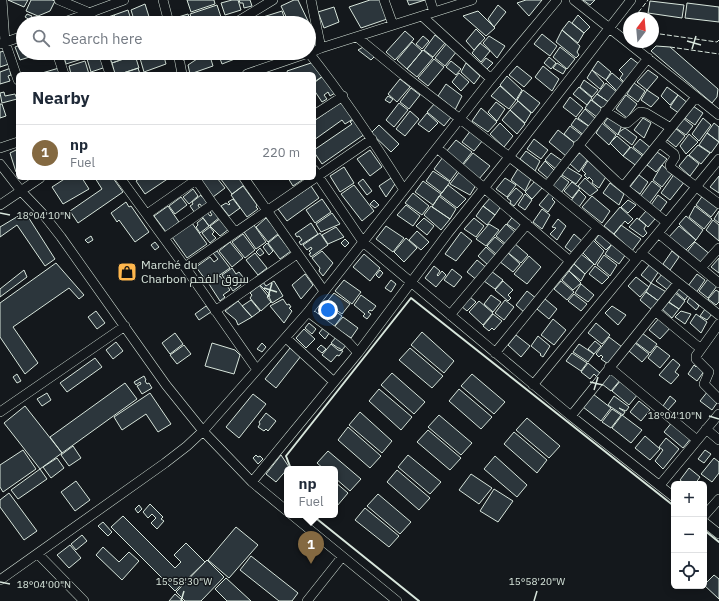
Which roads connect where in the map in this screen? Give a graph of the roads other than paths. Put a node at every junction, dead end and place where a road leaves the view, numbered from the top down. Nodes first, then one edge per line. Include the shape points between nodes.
1 (2, 0) edge
2 (59, 0) edge
3 (123, 0) edge
4 (163, 0) edge
5 (273, 0) edge
6 (311, 0) edge
7 (384, 0) edge
8 (430, 0) edge
9 (472, 0) edge
10 (557, 0) edge
11 (574, 0) edge
12 (631, 0) edge
13 (434, 12) junction
14 (90, 13) junction
15 (82, 16) edge
16 (91, 16) edge
17 (167, 16) edge
18 (247, 16) edge
19 (314, 16) edge
20 (422, 16) junction
21 (316, 24) edge
22 (393, 25) junction
23 (610, 28) junction
24 (357, 37) junction
25 (16, 38) edge
26 (2, 43) edge
27 (321, 48) junction
28 (316, 50) edge
29 (648, 58) junction
30 (59, 60) edge
31 (105, 60) edge
32 (182, 60) edge
33 (288, 60) edge
34 (315, 60) edge
35 (63, 72) edge
36 (109, 72) edge
37 (182, 72) edge
38 (253, 72) edge
39 (16, 75) edge
40 (491, 79) junction
41 (343, 96) junction
42 (696, 97) junction
43 (605, 111) junction
44 (316, 114) edge
45 (719, 115) edge
46 (460, 119) junction
47 (671, 128) junction
48 (372, 139) junction
49 (16, 143) edge
50 (660, 143) junction
51 (578, 145) junction
52 (0, 148) edge
53 (437, 148) junction
54 (509, 157) junction
55 (719, 159) edge
56 (0, 164) edge
57 (316, 173) edge
58 (37, 180) edge
59 (122, 180) edge
60 (194, 180) edge
61 (196, 180) edge
62 (245, 180) edge
63 (307, 180) edge
64 (547, 186) junction
65 (695, 186) junction
66 (623, 187) junction
67 (484, 189) junction
68 (404, 190) junction
69 (20, 191) junction
70 (213, 204) junction
71 (719, 204) edge
72 (0, 205) edge
73 (266, 210) junction
74 (147, 214) junction
75 (666, 222) junction
76 (527, 224) junction
77 (598, 228) junction
78 (235, 232) junction
79 (658, 233) junction
80 (164, 238) junction
81 (363, 242) junction
82 (719, 248) edge
83 (297, 254) junction
84 (639, 256) junction
85 (570, 260) junction
86 (185, 267) junction
87 (701, 268) junction
88 (411, 282) junction
89 (678, 283) junction
90 (719, 283) edge
91 (324, 291) junction
92 (215, 311) junction
93 (655, 311) junction
94 (308, 312) junction
95 (450, 315) junction
96 (719, 315) edge
97 (719, 324) edge
98 (125, 326) junction
99 (286, 338) junction
100 (701, 349) junction
101 (358, 353) junction
102 (495, 353) junction
103 (609, 367) junction
104 (257, 370) junction
105 (334, 382) junction
106 (533, 385) junction
107 (719, 399) edge
108 (0, 412) edge
109 (719, 414) edge
110 (571, 416) junction
111 (706, 430) junction
112 (203, 431) junction
113 (697, 440) junction
114 (719, 440) edge
115 (252, 482) junction
116 (660, 485) junction
117 (671, 494) edge
118 (719, 499) edge
119 (284, 509) edge
120 (707, 513) edge
121 (296, 518) edge
122 (707, 524) edge
123 (719, 534) edge
124 (38, 554) junction
125 (342, 557) junction
126 (0, 580) edge
127 (84, 601) edge
128 (307, 601) edge
129 (397, 601) edge

1 - 26 street
2 - 14 street
3 - 14 street
4 - 17 street
5 - 18 street
6 - 19 street
7 - 22 street
8 - 13 street
9 - 13 street
10 - 40 street
11 - 23 street
12 - 23 street
13 - 20 street
14 - 15 street
14 - 16 street
20 - 22 street
20 - 40 street
21 - 27 street
22 - 24 street
23 - 29 street
23 - 54 street
24 - 27 street
24 - 46 street
25 - 26 street
26 - 39 street
27 - 28 street
29 - 42 street
29 - 43 street
30 - 35 street
31 - 36 street
32 - 37 street
33 - 38 street
34 - 41 street
40 - 46 street
41 - 44 street
41 - 48 street
42 - 45 street
42 - 47 street
43 - 47 street via 624,123 640,112 646,113
43 - 51 street
46 - 53 street
46 - 54 street
47 - 50 street
48 - 57 street
48 - 68 street
49 - 52 street
50 - 65 street via 674,154 671,168
50 - 66 street
51 - 64 street
51 - 66 street
53 - 67 street
53 - 68 street
54 - 64 street
54 - 67 street
55 - 65 street
56 - 69 street
57 - 81 street
58 - 69 street
59 - 74 street
60 - 74 street
61 - 70 street
62 - 73 street
63 - 73 street
64 - 77 street
65 - 71 street
65 - 75 street
66 - 75 street
67 - 76 street
67 - 88 street
68 - 81 street
69 - 72 street
69 - 98 street via 61,237
70 - 78 street
70 - 80 street
73 - 78 street
73 - 83 street
74 - 80 street
75 - 79 street
76 - 85 street
76 - 95 street
77 - 84 street
77 - 85 street
78 - 86 street
79 - 84 street
79 - 87 street
80 - 86 street
81 - 88 street
81 - 91 street
82 - 87 street
83 - 91 street
83 - 92 street
84 - 89 street
84 - 106 street
85 - 102 street
86 - 92 street
87 - 90 street
88 - 95 street
88 - 101 street
89 - 93 street
89 - 96 street
91 - 94 street
92 - 104 street
93 - 100 street
93 - 103 street
94 - 99 street
94 - 101 street via 348,342
95 - 102 street
97 - 100 street
98 - 108 street
98 - 112 street via 166,385
99 - 104 street
99 - 105 street
100 - 107 street via 696,360 709,372 704,384
101 - 105 street
102 - 106 street
103 - 110 street
103 - 113 street
104 - 112 street
105 - 115 street
106 - 110 street
109 - 111 street
110 - 116 street
111 - 113 street
111 - 114 street
112 - 115 street
112 - 124 street via 176,455
113 - 116 street
115 - 119 street
116 - 117 street
118 - 120 street
121 - 125 street
122 - 123 street
124 - 126 street
124 - 127 street
125 - 128 street
125 - 129 street

